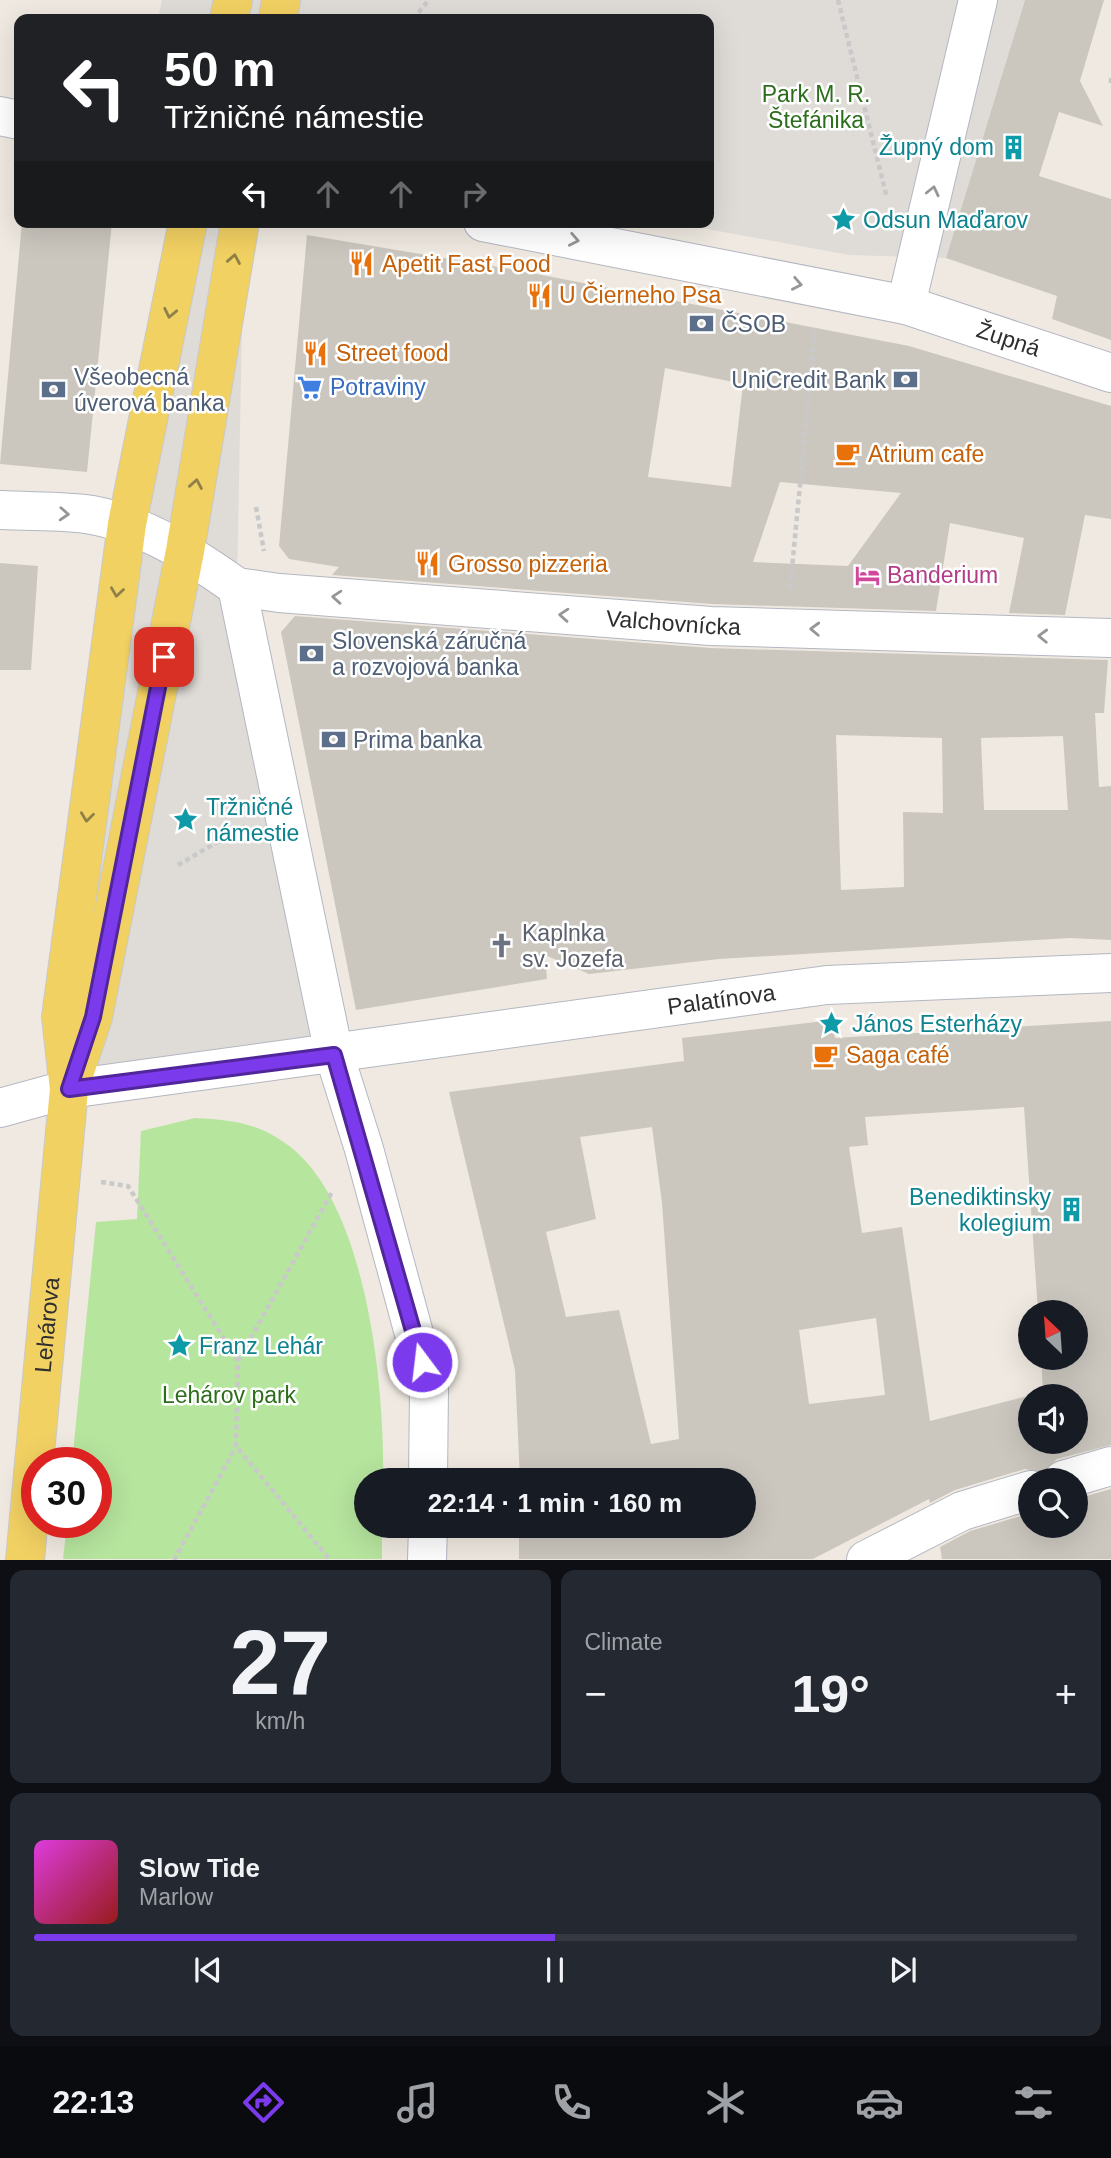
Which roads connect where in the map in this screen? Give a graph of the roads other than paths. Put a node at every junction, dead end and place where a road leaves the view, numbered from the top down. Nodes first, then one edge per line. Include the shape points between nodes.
1 (978, 0) edge
2 (187, 228) edge
3 (239, 228) edge
4 (513, 228) edge
5 (906, 305) junction
6 (1111, 373) edge
7 (0, 510) edge
8 (127, 524) junction
9 (185, 551) junction
10 (237, 587) junction
11 (1111, 638) edge
12 (1111, 973) edge
13 (334, 1055) junction
14 (69, 1089) junction
15 (0, 1108) edge
16 (1111, 1466) edge
17 (428, 1468) edge
18 (1088, 1473) edge
19 (1018, 1494) edge
20 (428, 1538) edge
21 (25, 1559) edge
22 (428, 1559) edge
23 (866, 1559) edge

5 -> 1 street
2 -> 8 main road
9 -> 3 main road
4 -> 5 street, Župná
5 - 6 street, Župná
7 -> 8 street via 91,515
8 - 9 street
8 -> 14 main road via 61,1017
9 - 10 street
9 - 14 main road via 93,1017
11 -> 10 street, Valchovnícka via 683,624
10 - 13 street
12 - 13 street, Palatínova via 827,985
13 - 14 street
13 - 17 street via 429,1389
14 - 15 street
14 - 21 main road, Lehárova
16 - 18 street
19 - 23 street via 962,1511
20 - 22 street

